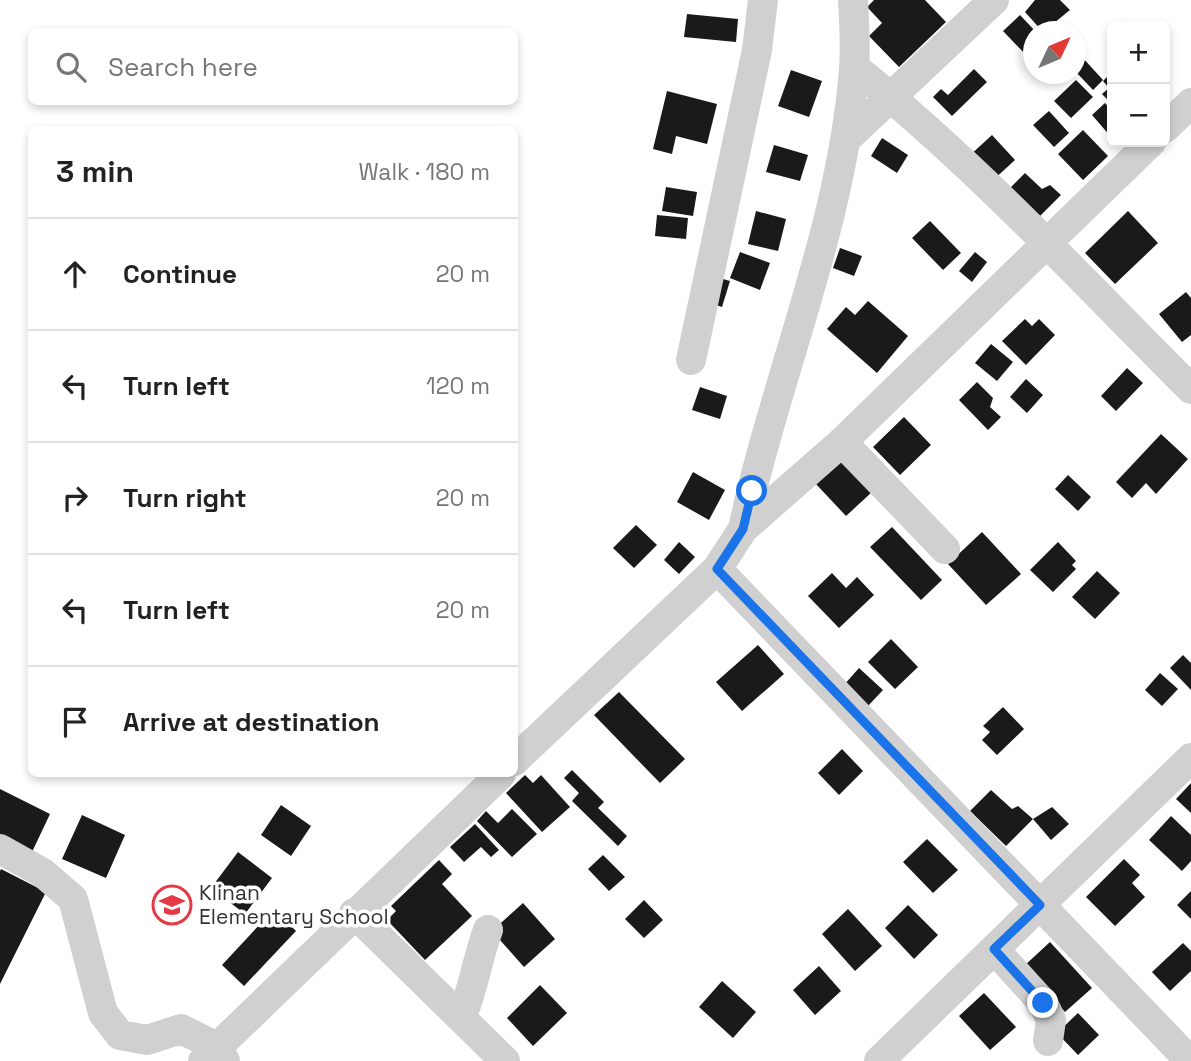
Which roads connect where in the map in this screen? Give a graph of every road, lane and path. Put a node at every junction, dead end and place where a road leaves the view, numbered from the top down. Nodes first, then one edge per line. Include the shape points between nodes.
1 (763, 0) edge
2 (853, 0) edge
3 (994, 0) edge
4 (854, 68) junction
5 (892, 98) junction
6 (1191, 103) edge
7 (1170, 123) edge
8 (845, 140) junction
9 (1146, 147) edge
10 (1048, 245) junction
11 (691, 360) dead end
12 (1191, 389) edge
13 (842, 442) junction
14 (743, 529) junction
15 (945, 549) dead end
16 (717, 569) junction
17 (518, 757) edge
18 (1191, 758) edge
19 (498, 777) edge
20 (0, 849) edge
21 (1040, 905) junction
22 (354, 914) junction
23 (488, 930) dead end
24 (994, 949) junction
25 (461, 1018) junction
26 (1048, 1041) dead end
27 (215, 1056) edge
28 (505, 1061) edge
29 (879, 1061) edge
30 (1190, 1061) edge

1 - 11 street via 757,50
2 - 4 street
3 - 5 street
4 - 5 street
4 - 8 street
5 - 8 street
5 - 10 street
6 - 7 street
8 - 14 street via 805,311 759,458
9 - 10 street
10 - 12 street
10 - 13 street
13 - 14 street
13 - 15 street
14 - 16 street
16 - 17 street
16 - 21 street
18 - 21 street
19 - 22 street
20 - 27 street via 43,873 73,899 103,1013 120,1035 147,1040 181,1029
21 - 24 street
21 - 30 street
22 - 25 street
22 - 27 street
23 - 25 street via 474,989
24 - 26 street via 1043,1003 1051,1020
24 - 29 street
25 - 28 street

